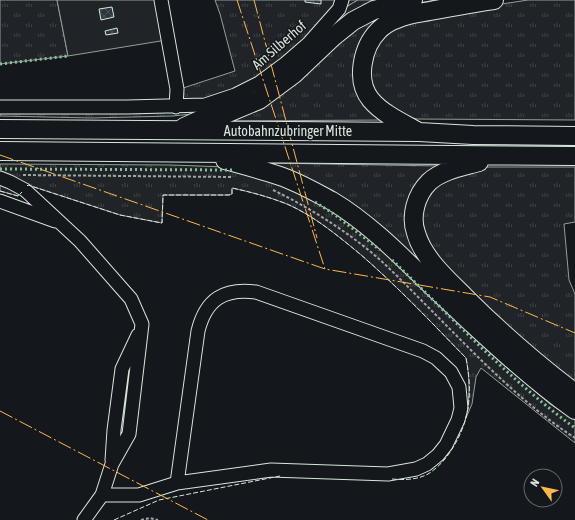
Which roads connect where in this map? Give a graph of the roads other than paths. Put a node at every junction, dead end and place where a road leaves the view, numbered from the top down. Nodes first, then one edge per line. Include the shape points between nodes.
1 (161, 0) edge
2 (342, 0) edge
3 (413, 0) edge
4 (494, 0) edge
5 (0, 107) edge
6 (176, 107) junction
7 (0, 129) edge
8 (176, 130) junction
9 (419, 132) junction
10 (575, 136) edge
11 (0, 151) edge
12 (201, 153) junction
13 (497, 156) junction
14 (575, 156) edge
15 (0, 178) edge
16 (0, 201) edge
17 (61, 223) junction
18 (575, 393) edge
19 (575, 410) edge
20 (177, 483) junction
21 (102, 495) junction
22 (84, 520) edge

1 - 6 lane via 177,89
2 - 6 lane, Am Silberhof via 339,9 308,44 259,83 205,106
3 - 8 highway via 374,10 353,21 294,74 260,100
4 - 9 highway via 399,18 380,29 367,48 363,60 363,82 366,92 387,114
5 - 6 lane, Am Silberhof
7 - 8 highway, Autobahnzubringer Mitte
8 - 9 highway, Autobahnzubringer Mitte
9 - 10 highway, Autobahnzubringer Mitte
11 - 12 highway, Autobahnzubringer Mitte
12 - 13 highway, Autobahnzubringer Mitte
12 - 19 highway via 281,176 333,202 364,224 513,360
13 - 14 highway, Autobahnzubringer Mitte
13 - 18 highway via 451,170 429,182 416,204 413,219 416,233 439,270 500,331
15 - 17 lane via 25,190
16 - 17 lane
17 - 21 lane via 131,299 142,324 129,434 112,464
20 - 20 lane via 271,470 388,474 416,469 438,456 453,433 461,408 459,387 451,372 436,358 423,351 256,292 243,290 223,294 207,309 198,331
20 - 21 lane via 140,495
21 - 22 lane

